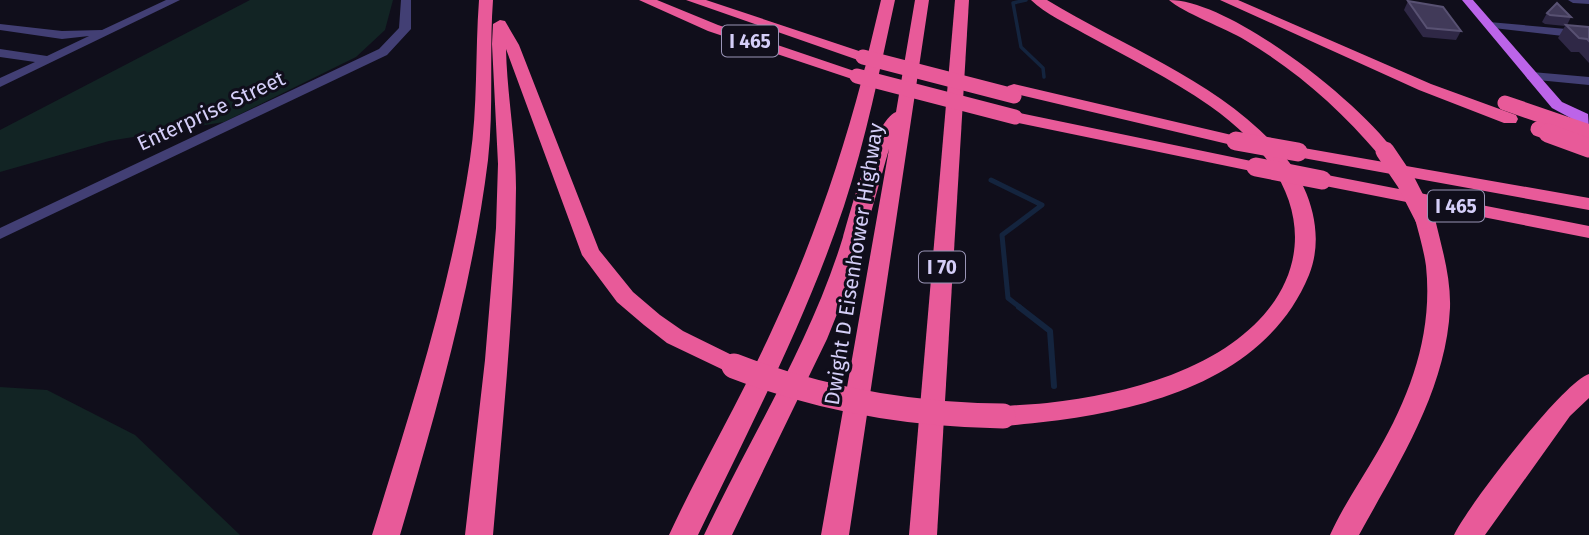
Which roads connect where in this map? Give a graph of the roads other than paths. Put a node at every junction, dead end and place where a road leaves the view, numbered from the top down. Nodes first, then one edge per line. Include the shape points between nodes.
1 (174, 0) edge
2 (406, 0) edge
3 (487, 0) edge
4 (646, 0) edge
5 (693, 0) edge
6 (727, 0) edge
7 (888, 0) edge
8 (922, 0) edge
9 (962, 0) edge
10 (1038, 0) edge
11 (1176, 0) edge
12 (1227, 0) edge
13 (1261, 0) edge
14 (1467, 0) edge
15 (1573, 0) edge
16 (1589, 1) edge
17 (500, 24) junction
18 (1489, 25) junction
19 (0, 27) edge
20 (109, 31) junction
21 (1589, 34) edge
22 (0, 53) edge
23 (864, 54) junction
24 (48, 60) junction
25 (1532, 75) junction
26 (1589, 82) edge
27 (0, 83) edge
28 (906, 99) junction
29 (1557, 105) junction
30 (1507, 111) junction
31 (1589, 124) edge
32 (1589, 132) edge
33 (1589, 148) edge
34 (1589, 156) edge
35 (1585, 204) edge
36 (1589, 232) edge
37 (0, 234) edge
38 (1589, 383) edge
39 (929, 462) junction
40 (386, 535) edge
41 (479, 535) edge
42 (683, 535) edge
43 (718, 535) edge
44 (835, 535) edge
45 (923, 535) edge
46 (933, 535) edge
47 (1345, 535) edge
48 (1468, 535) edge

1 - 20 street
2 - 37 street, Enterprise Street via 405,29 383,52
3 - 17 highway
3 - 40 highway via 483,124 471,213 448,321
4 - 36 highway, I 465, bridge via 722,31 858,76 1015,117
5 - 23 highway, I 465
6 - 23 highway
7 - 42 highway via 850,157 821,240
8 - 28 highway, Dwight D Eisenhower Highway
9 - 39 highway, I 70
10 - 17 highway, bridge via 1207,95 1244,123 1271,151 1292,183 1307,228 1307,244 1300,276 1283,307 1255,338 1217,363 1122,400 1075,411 1003,416 946,416 866,407 788,387 675,337 652,320 625,297 589,251 512,45
11 - 47 highway, bridge via 1238,30 1301,70 1343,105 1385,150 1425,219 1439,293 1430,368 1412,412
12 - 30 highway via 1431,90
13 - 30 highway
14 - 18 main road
15 - 16 street
17 - 41 highway via 507,138 505,242
18 - 21 street
18 - 25 main road
19 - 20 street via 62,35
20 - 24 street
22 - 24 street
23 - 35 highway, I 465, bridge via 1014,93 1236,141
24 - 27 street
25 - 26 street
25 - 29 main road
28 - 43 highway via 876,157 844,269 816,340
28 - 44 highway, Dwight D Eisenhower Highway
29 - 31 main road
29 - 34 main road via 1551,113
30 - 32 highway, bridge
30 - 33 highway, bridge
38 - 48 highway via 1561,409
39 - 45 highway, I 70
39 - 46 highway

